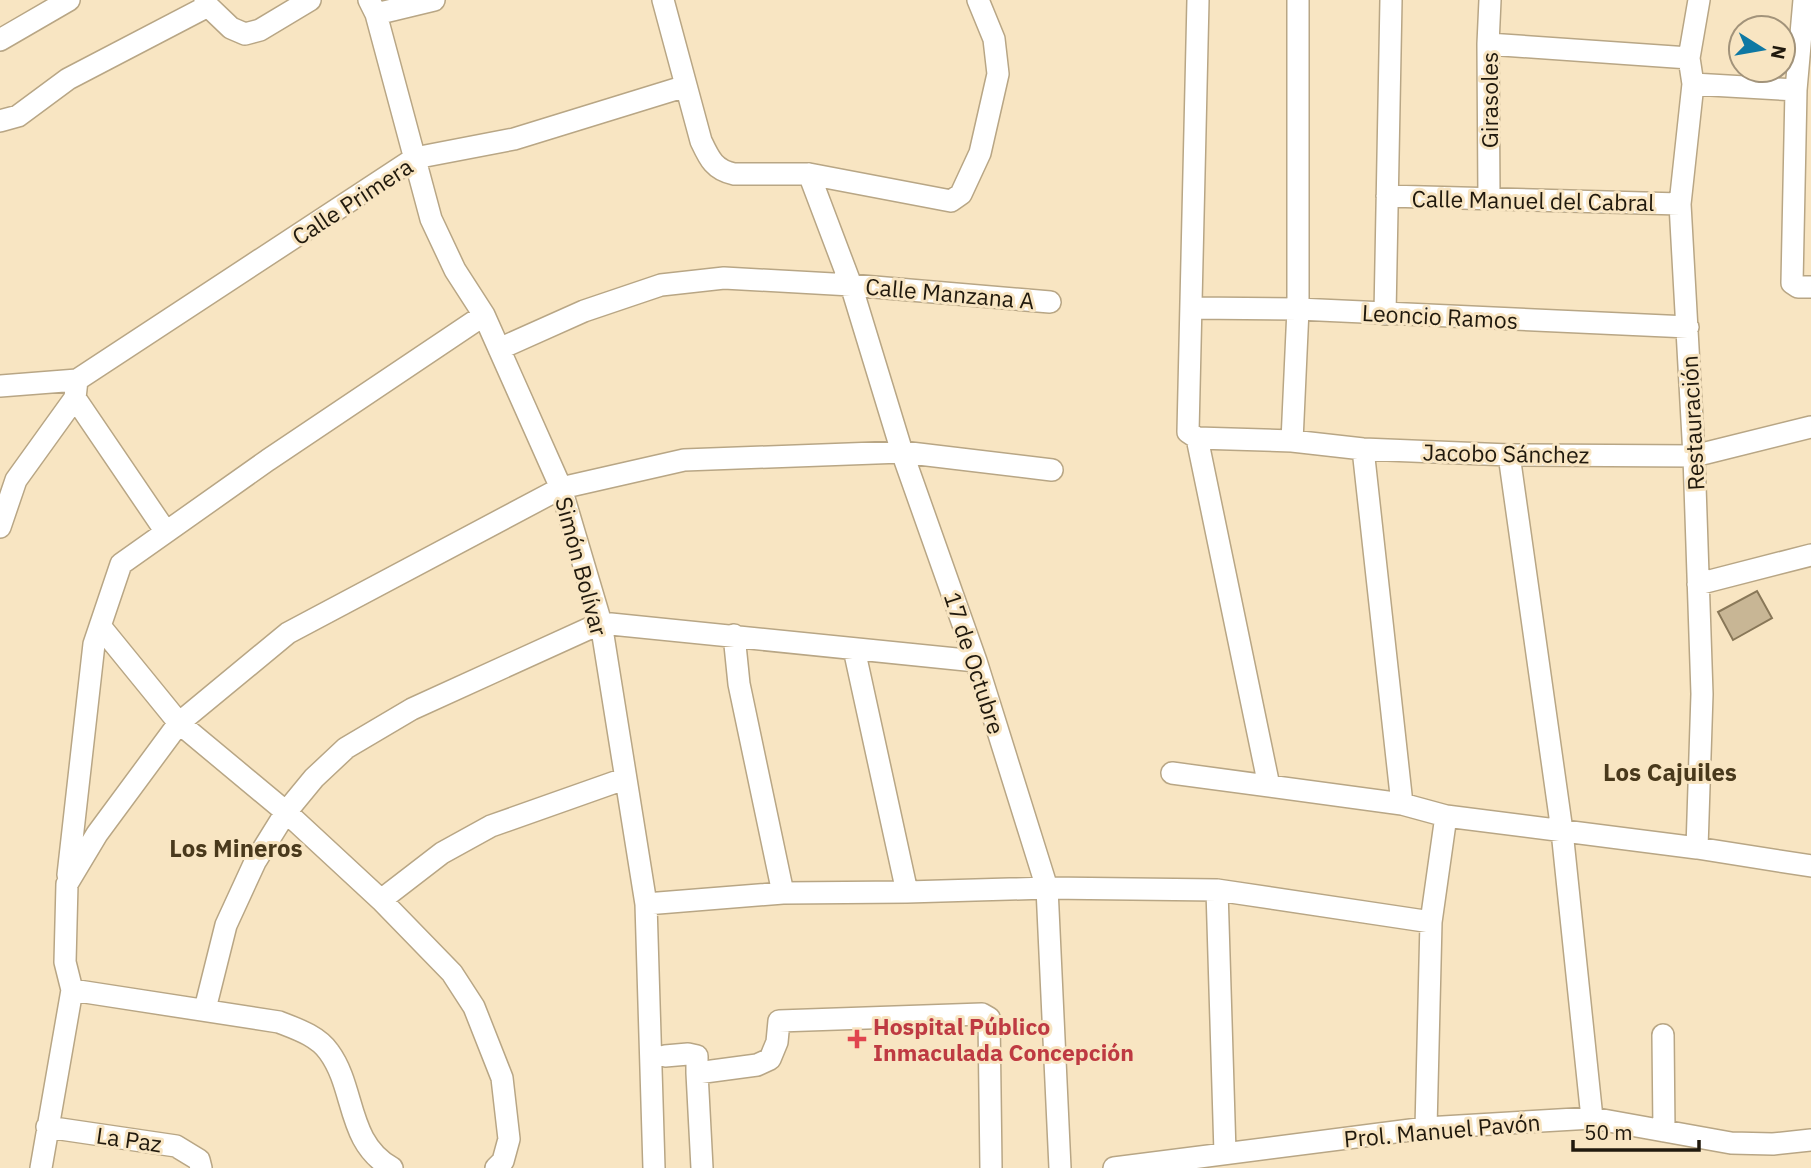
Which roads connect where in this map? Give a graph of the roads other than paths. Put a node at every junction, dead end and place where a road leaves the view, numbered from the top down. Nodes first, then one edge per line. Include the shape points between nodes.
1 (69, 0) edge
2 (310, 0) edge
3 (434, 0) edge
4 (663, 0) edge
5 (978, 0) edge
6 (1198, 0) edge
7 (1298, 0) edge
8 (1391, 0) edge
9 (1490, 0) edge
10 (1699, 0) edge
11 (1804, 0) edge
12 (206, 3) edge
13 (373, 7) edge
14 (0, 40) edge
15 (1488, 44) junction
16 (1689, 58) junction
17 (1693, 84) junction
18 (686, 86) junction
19 (1796, 90) junction
20 (0, 121) edge
21 (1803, 135) edge
22 (415, 158) junction
23 (808, 174) junction
24 (1387, 196) junction
25 (1489, 199) junction
26 (1679, 204) junction
27 (851, 285) junction
28 (1811, 288) edge
29 (1050, 302) dead end
30 (1192, 309) junction
31 (1298, 309) junction
32 (1384, 314) junction
33 (484, 315) junction
34 (1688, 327) junction
35 (499, 349) junction
36 (0, 386) edge
37 (76, 389) junction
38 (1811, 428) edge
39 (1198, 439) junction
40 (1292, 441) junction
41 (1363, 449) junction
42 (902, 452) junction
43 (1509, 455) junction
44 (1694, 456) junction
45 (1052, 470) dead end
46 (561, 488) junction
47 (0, 527) edge
48 (166, 532) junction
49 (1811, 555) edge
50 (1698, 584) junction
51 (601, 623) junction
52 (100, 626) junction
53 (734, 635) junction
54 (854, 649) junction
55 (976, 661) junction
56 (180, 723) junction
57 (1172, 774) dead end
58 (624, 779) junction
59 (1269, 786) junction
60 (1402, 804) junction
61 (286, 812) junction
62 (1446, 816) junction
63 (1562, 831) junction
64 (1697, 848) junction
65 (1811, 866) edge
66 (67, 884) junction
67 (1047, 888) junction
68 (1217, 890) junction
69 (907, 892) junction
70 (783, 893) junction
71 (381, 901) junction
72 (646, 904) junction
73 (1431, 922) junction
74 (72, 990) junction
75 (205, 1009) junction
76 (1662, 1035) dead end
77 (665, 1056) dead end
78 (697, 1073) junction
79 (1592, 1118) junction
80 (47, 1126) junction
81 (1426, 1128) junction
82 (1664, 1130) junction
83 (1811, 1140) edge
84 (1225, 1153) junction
85 (41, 1168) edge
86 (201, 1168) edge
87 (392, 1168) edge
88 (496, 1168) edge
89 (654, 1168) edge
90 (702, 1168) edge
91 (991, 1168) edge
92 (1060, 1168) edge
93 (1114, 1168) edge

1 - 14 street
2 - 12 street via 245,34 231,28
3 - 13 street
4 - 18 street
5 - 23 street via 994,39 998,74 981,153 961,194 951,201 934,199
6 - 30 street
7 - 31 street
8 - 24 street
9 - 15 street, Girasoles
10 - 16 street, Restauración
11 - 19 street
12 - 20 street via 68,79 18,116
13 - 22 street, Simón Bolívar
15 - 16 street
15 - 25 street, Girasoles
16 - 17 street, Restauración
17 - 19 street
17 - 26 street, Restauración
18 - 22 street, Calle Primera via 514,139
18 - 23 street via 701,141 712,163 723,172
19 - 21 street
21 - 28 street via 1792,283
22 - 33 street, Simón Bolívar via 431,219 455,270
22 - 37 street, Calle Primera
23 - 27 street, 17 de Octubre
24 - 25 street, Calle Manuel del Cabral
24 - 32 street
25 - 26 street, Calle Manuel del Cabral
26 - 34 street, Restauración
27 - 29 street, Calle Manzana A
27 - 35 street, Calle Manzana A via 724,278 661,285
27 - 42 street, 17 de Octubre
30 - 31 street, Leoncio Ramos
30 - 39 street via 1188,432
31 - 32 street, Leoncio Ramos
31 - 40 street
32 - 34 street, Leoncio Ramos
33 - 35 street, Simón Bolívar
33 - 48 street
34 - 44 street, Restauración
35 - 46 street, Simón Bolívar
36 - 37 street
37 - 47 street, Calle Primera via 16,480
37 - 48 street
38 - 44 street, Jacobo Sánchez
39 - 40 street, Jacobo Sánchez
39 - 59 street
40 - 41 street, Jacobo Sánchez
41 - 43 street, Jacobo Sánchez
41 - 60 street
42 - 45 street
42 - 46 street via 684,460
42 - 55 street, 17 de Octubre
43 - 44 street, Jacobo Sánchez
43 - 63 street
44 - 50 street, Restauración
46 - 51 street, Simón Bolívar
46 - 56 street via 288,633
48 - 52 street via 121,564
49 - 50 street
50 - 64 street, Restauración via 1702,694
51 - 53 street
51 - 58 street, Simón Bolívar
51 - 61 street via 412,709 346,748
52 - 56 street
52 - 66 street via 94,644
53 - 54 street
53 - 70 street via 739,684
54 - 55 street
54 - 69 street
55 - 67 street, 17 de Octubre
56 - 61 street
56 - 66 street via 97,834
57 - 59 street
58 - 71 street via 491,826 442,853
58 - 72 street, Simón Bolívar
59 - 60 street
60 - 62 street
61 - 71 street
61 - 75 street via 255,862 226,925
62 - 63 street
62 - 73 street
63 - 64 street
63 - 79 street
64 - 65 street
66 - 74 street via 65,962
67 - 68 street
67 - 69 street
67 - 92 street, 17 de Octubre
68 - 73 street
68 - 84 street
69 - 70 street
70 - 72 street
71 - 88 street via 452,973 474,1007 502,1078 509,1139 503,1161
72 - 89 street, Simón Bolívar
73 - 81 street
74 - 75 street
74 - 80 street
75 - 87 street via 279,1022 310,1035 329,1051 354,1122 377,1160
76 - 82 street
77 - 78 street via 697,1056
78 - 90 street
78 - 91 street via 770,1059 777,1042 778,1012 982,1014 989,1018
79 - 81 street, Prol. Manuel Pavón
79 - 82 street, Prol. Manuel Pavón
80 - 85 street
80 - 86 street, La Paz via 176,1146 199,1160
81 - 84 street, Prol. Manuel Pavón
82 - 83 street, Prol. Manuel Pavón via 1731,1143
84 - 93 street, Prol. Manuel Pavón

